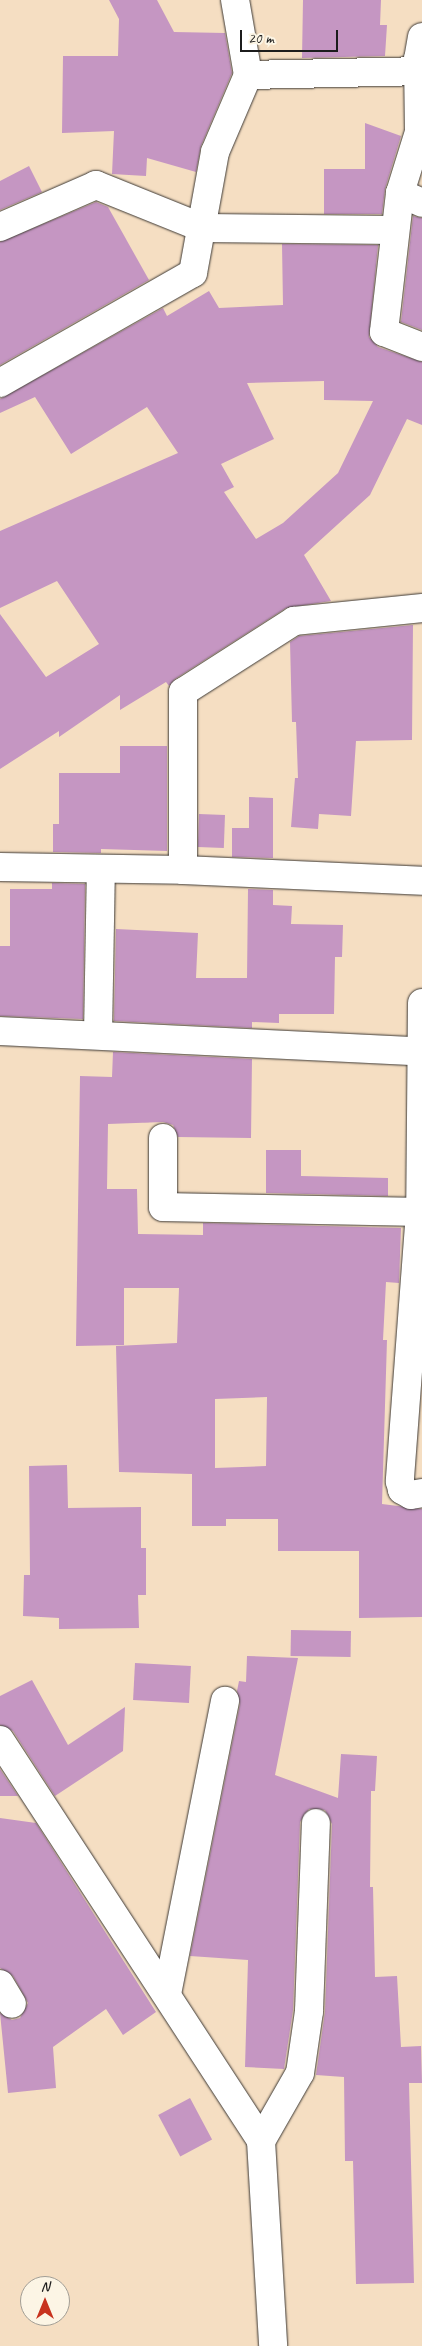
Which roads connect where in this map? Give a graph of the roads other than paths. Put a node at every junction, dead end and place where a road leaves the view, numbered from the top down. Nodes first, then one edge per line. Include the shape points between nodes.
1 (234, 0) edge
2 (420, 57) edge
3 (248, 76) junction
4 (411, 198) edge
5 (0, 227) edge
6 (203, 228) junction
7 (395, 230) junction
8 (422, 347) edge
9 (0, 383) edge
10 (422, 608) edge
11 (0, 867) edge
12 (183, 870) junction
13 (101, 871) junction
14 (422, 881) edge
15 (422, 1003) edge
16 (0, 1031) edge
17 (98, 1035) junction
18 (422, 1052) edge
19 (163, 1138) dead end
20 (421, 1212) edge
21 (422, 1493) edge
22 (225, 1701) dead end
23 (0, 1740) edge
24 (316, 1823) dead end
25 (167, 1994) junction
26 (261, 2141) junction
27 (273, 2346) edge

1 - 3 street
2 - 3 street
2 - 4 street via 419,132
3 - 6 street via 215,152
4 - 7 street
5 - 6 street via 96,185
6 - 7 street
6 - 9 street via 193,273
7 - 8 street via 384,332
10 - 12 street via 294,621 183,692
11 - 13 street
12 - 13 street
12 - 14 street
13 - 17 street
15 - 18 street
16 - 17 street
17 - 18 street
18 - 20 street
19 - 20 street via 163,1207
20 - 21 street via 400,1481 402,1490 411,1494
22 - 25 street
23 - 25 street
24 - 26 street via 309,2011 300,2073
25 - 26 street
26 - 27 street

